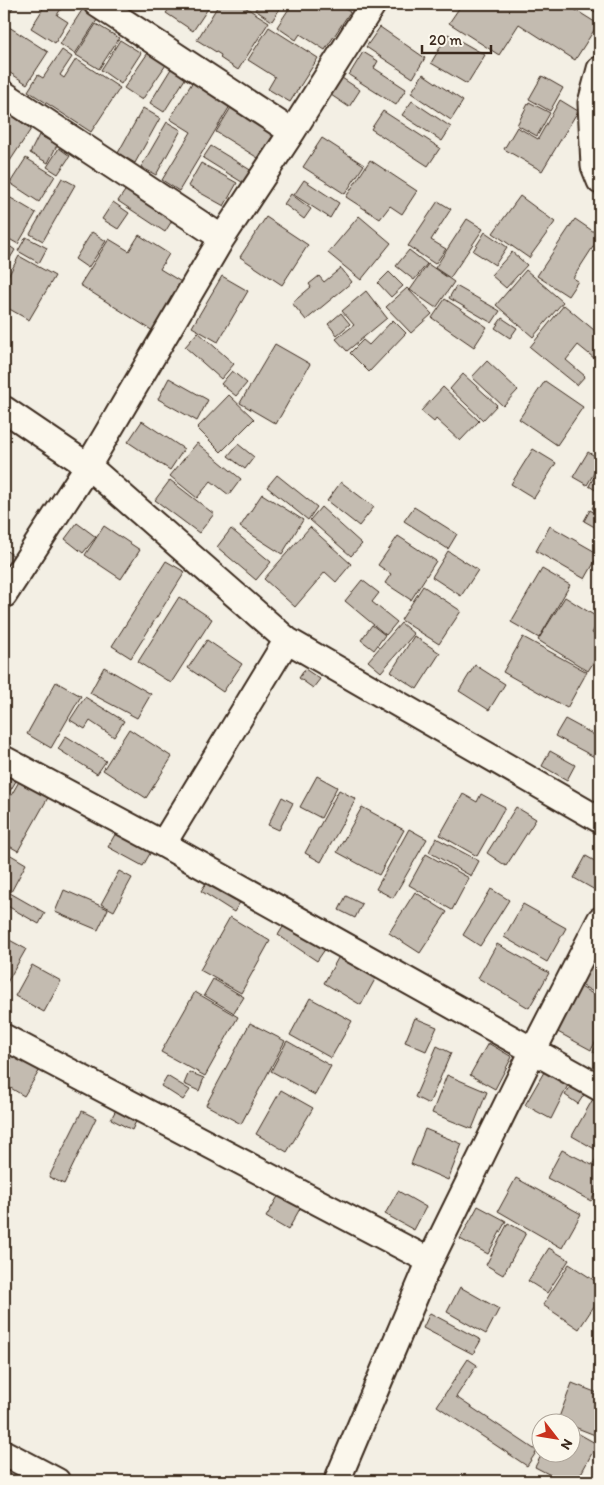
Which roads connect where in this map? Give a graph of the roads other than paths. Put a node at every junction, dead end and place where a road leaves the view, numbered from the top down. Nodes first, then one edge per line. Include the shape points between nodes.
1 (98, 4) edge
2 (372, 4) edge
3 (600, 69) edge
4 (4, 94) edge
5 (292, 132) junction
6 (600, 181) edge
7 (222, 238) junction
8 (4, 409) edge
9 (88, 466) junction
10 (4, 595) edge
11 (288, 640) junction
12 (4, 759) edge
13 (600, 820) edge
14 (163, 844) junction
15 (600, 920) edge
16 (4, 1037) edge
17 (533, 1051) junction
18 (600, 1088) edge
19 (430, 1262) junction
20 (4, 1453) edge
21 (57, 1481) edge
22 (337, 1481) edge

1 - 5 street
2 - 5 street
3 - 6 street via 592,103 594,166
4 - 7 street
5 - 7 street
7 - 9 street
8 - 9 street
9 - 10 street
9 - 11 street
11 - 13 street
11 - 14 street
12 - 14 street
14 - 17 street
15 - 17 street
16 - 19 street
17 - 18 street
17 - 19 street
19 - 22 street
20 - 21 street

